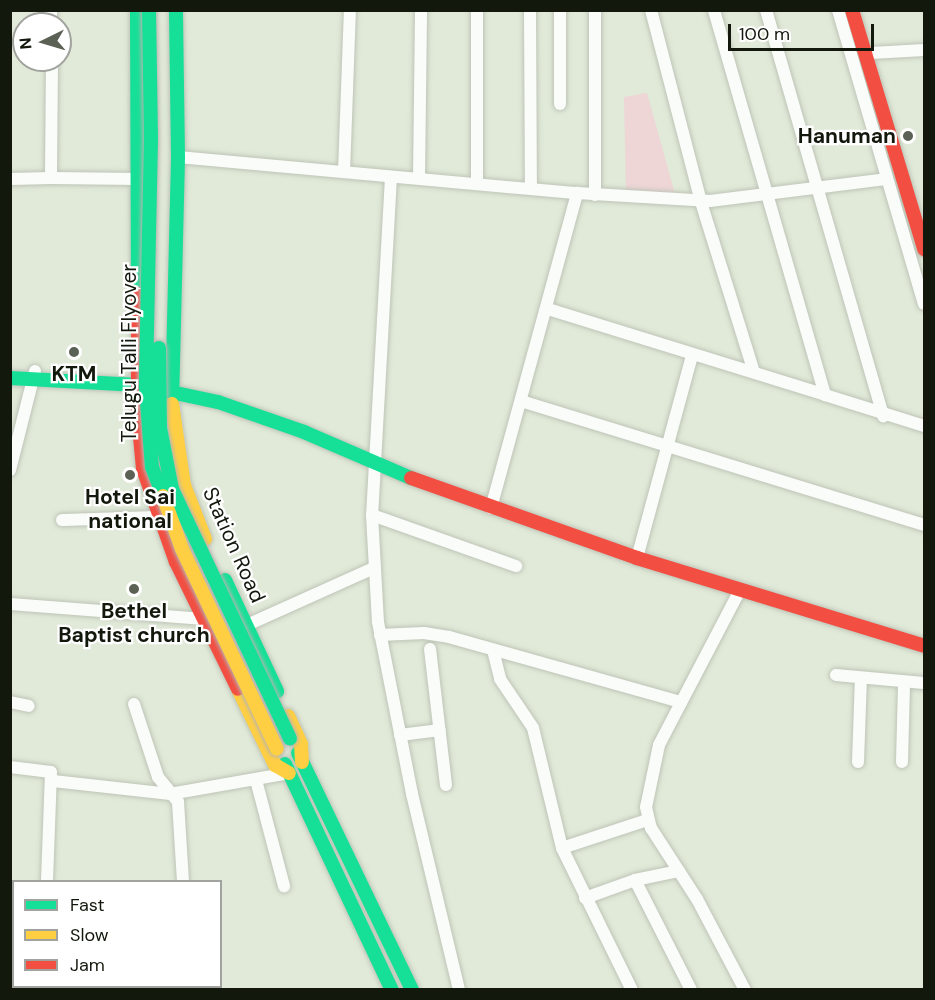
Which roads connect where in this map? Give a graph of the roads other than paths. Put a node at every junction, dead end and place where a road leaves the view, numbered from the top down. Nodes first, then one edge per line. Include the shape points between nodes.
1 (137, 10) edge
2 (149, 10) edge
3 (161, 10) edge
4 (176, 10) edge
5 (350, 10) edge
6 (421, 10) edge
7 (477, 10) edge
8 (530, 10) edge
9 (560, 10) edge
10 (594, 10) edge
11 (651, 10) edge
12 (714, 10) edge
13 (766, 10) edge
14 (838, 10) edge
15 (852, 10) edge
16 (859, 10) edge
17 (924, 50) edge
18 (871, 52) junction
19 (52, 72) edge
20 (560, 104) dead end
21 (178, 157) junction
22 (344, 172) junction
23 (391, 177) junction
24 (51, 178) junction
25 (418, 178) junction
26 (10, 179) edge
27 (139, 179) junction
28 (886, 179) junction
29 (477, 183) junction
30 (531, 188) junction
31 (818, 189) junction
32 (577, 193) junction
33 (595, 195) junction
34 (767, 196) junction
35 (701, 202) junction
36 (924, 222) edge
37 (924, 249) edge
38 (924, 304) edge
39 (548, 309) junction
40 (692, 355) junction
41 (10, 369) edge
42 (754, 372) junction
43 (34, 376) junction
44 (10, 378) edge
45 (138, 385) junction
46 (171, 392) junction
47 (825, 395) junction
48 (521, 401) junction
49 (882, 416) junction
50 (924, 426) edge
51 (667, 446) junction
52 (374, 465) junction
53 (10, 470) edge
54 (491, 508) junction
55 (372, 515) junction
56 (158, 517) junction
57 (62, 520) dead end
58 (924, 525) edge
59 (637, 558) junction
60 (516, 566) dead end
61 (374, 568) junction
62 (740, 590) junction
63 (10, 603) edge
64 (204, 619) junction
65 (247, 625) junction
66 (380, 635) junction
67 (918, 645) edge
68 (430, 649) dead end
69 (493, 650) junction
70 (924, 656) edge
71 (836, 675) dead end
72 (861, 678) junction
73 (904, 683) junction
74 (924, 683) edge
75 (10, 702) edge
76 (681, 702) junction
77 (134, 704) dead end
78 (29, 706) dead end
79 (440, 730) junction
80 (400, 735) junction
81 (302, 762) junction
82 (858, 762) dead end
83 (902, 762) dead end
84 (10, 767) edge
85 (289, 773) junction
86 (256, 780) junction
87 (53, 781) junction
88 (446, 785) dead end
89 (170, 794) junction
90 (647, 820) junction
91 (562, 848) junction
92 (679, 871) junction
93 (47, 880) edge
94 (183, 880) edge
95 (635, 880) junction
96 (284, 886) dead end
97 (585, 898) junction
98 (392, 990) edge
99 (412, 990) edge
100 (459, 990) edge
101 (632, 990) edge
102 (691, 990) edge
103 (745, 990) edge

1 - 27 main road
2 - 85 main road, Telugu Talli Flyover, bridge via 151,139 146,388 152,467 182,549
3 - 81 main road, Telugu Talli Flyover, bridge via 164,138 159,368 165,461 195,545
4 - 21 main road, Station Road
5 - 22 street
6 - 25 street
7 - 29 street
8 - 30 street
9 - 20 street
10 - 33 street
11 - 35 street
12 - 34 street
13 - 31 street
14 - 28 street
15 - 37 main road
16 - 18 main road
17 - 18 street
18 - 36 main road
19 - 24 street
21 - 22 street
21 - 46 main road, Station Road
22 - 23 street
23 - 25 street
23 - 52 street
24 - 26 street
24 - 27 street
25 - 29 street
27 - 45 main road
28 - 31 street
28 - 38 street
29 - 30 street
30 - 32 street
31 - 34 street
31 - 49 street
32 - 33 street
32 - 39 street
33 - 35 street
34 - 35 street
34 - 47 street
35 - 42 street
39 - 40 street
39 - 48 street
40 - 42 street
40 - 51 street
41 - 43 main road
42 - 47 street
43 - 44 main road
43 - 45 main road
43 - 53 street
45 - 46 main road
45 - 56 main road via 143,469
46 - 52 main road via 218,402 277,422
46 - 65 main road, Station Road via 175,444 184,485 199,526
47 - 49 street
48 - 51 street
48 - 54 street
49 - 50 street
51 - 58 street
51 - 59 street
52 - 54 main road
52 - 55 street
54 - 59 main road
55 - 60 street
55 - 61 street
56 - 57 street
56 - 64 main road
59 - 62 main road
61 - 65 street
61 - 66 street
62 - 67 main road
62 - 76 street
63 - 64 street
64 - 85 main road via 275,765
65 - 81 main road, Station Road via 302,744
66 - 69 street via 432,634
66 - 80 street
67 - 70 main road
68 - 79 street
69 - 76 street
69 - 91 street via 500,679 533,728
71 - 72 street
72 - 73 street
72 - 82 street
73 - 74 street
73 - 83 street
75 - 78 street
76 - 90 street via 653,763
77 - 89 street via 158,777
79 - 80 street
79 - 88 street
80 - 100 street
81 - 99 main road, Station Road
84 - 87 street via 51,772
85 - 86 street
85 - 98 main road
86 - 89 street
86 - 96 street
87 - 89 street
87 - 93 street
89 - 94 street via 178,802
90 - 91 street
90 - 92 street
91 - 97 street
92 - 95 street
92 - 103 street
95 - 97 street
95 - 102 street
97 - 101 street

